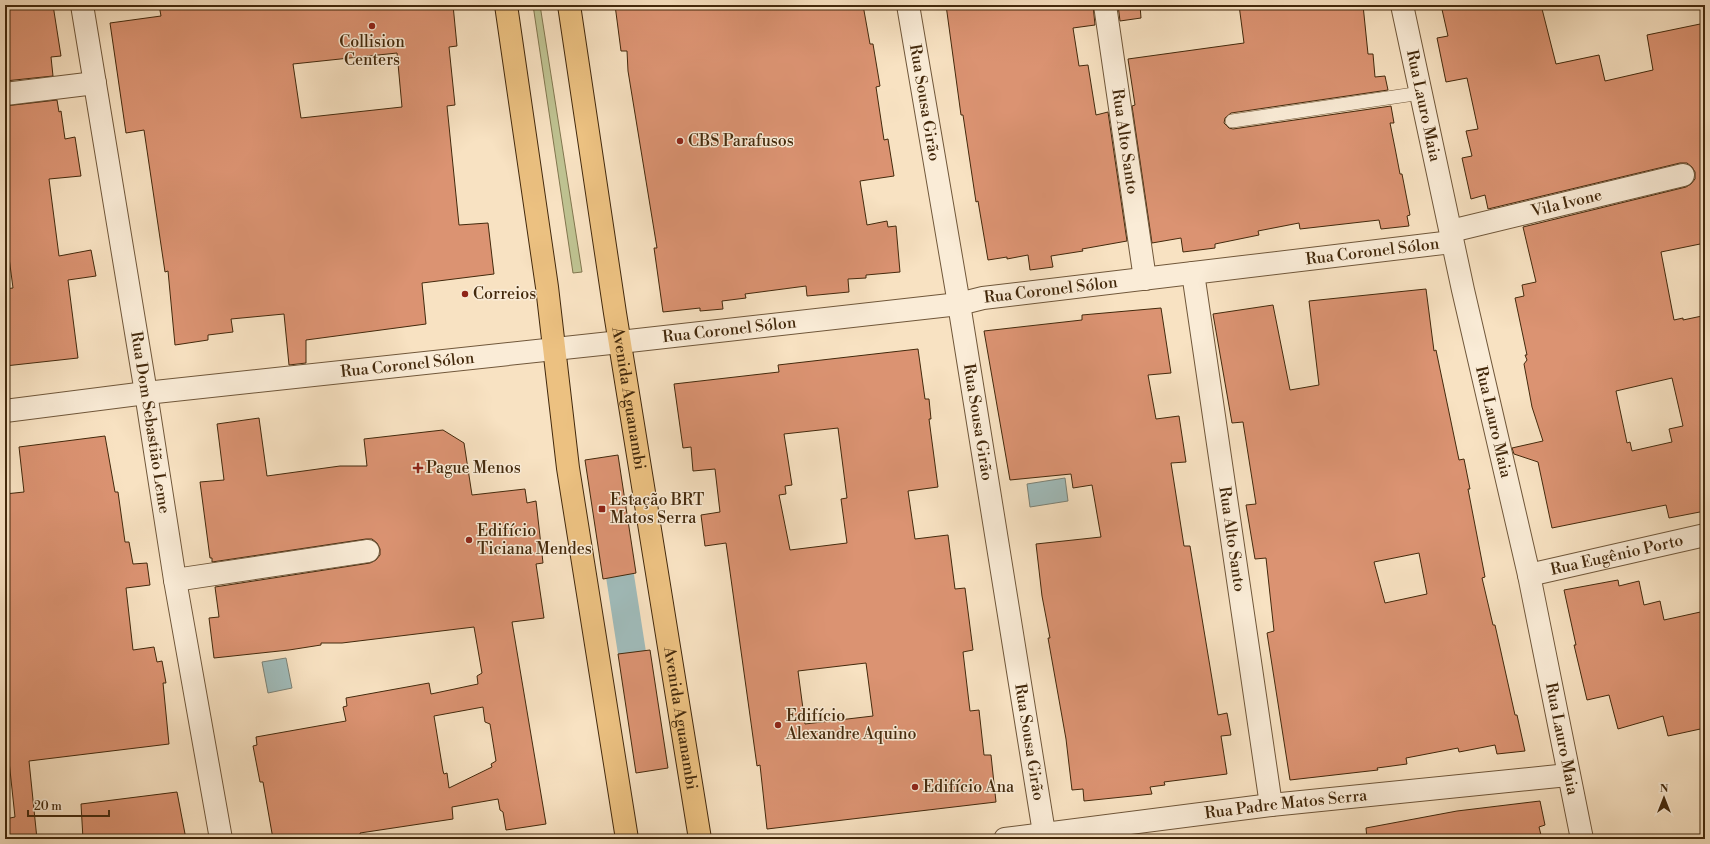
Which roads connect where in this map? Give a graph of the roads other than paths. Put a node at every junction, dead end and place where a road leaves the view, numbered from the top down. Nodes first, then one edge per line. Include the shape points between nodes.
1 (82, 5) edge
2 (506, 5) edge
3 (569, 5) edge
4 (908, 5) edge
5 (1105, 5) edge
6 (1402, 5) edge
7 (95, 83) junction
8 (1421, 93) junction
9 (5, 94) edge
10 (1232, 121) dead end
11 (1683, 175) dead end
12 (1452, 237) junction
13 (1193, 273) junction
14 (1145, 279) junction
15 (959, 304) junction
16 (620, 342) junction
17 (554, 350) junction
18 (146, 393) junction
19 (5, 411) edge
20 (1705, 535) edge
21 (368, 551) dead end
22 (1529, 575) junction
23 (175, 580) junction
24 (1568, 775) junction
25 (1271, 806) junction
26 (1045, 837) edge
27 (221, 839) edge
28 (627, 839) edge
29 (700, 839) edge
30 (1005, 839) edge
31 (1582, 839) edge

1 - 7 street, Rua Dom Sebastião Leme
2 - 17 main road
3 - 16 main road, Avenida Aguanambi
4 - 15 street, Rua Sousa Girão
5 - 14 street, Rua Alto Santo
6 - 8 street, Rua Lauro Maia
7 - 9 street
7 - 18 street, Rua Dom Sebastião Leme
8 - 10 lane
8 - 12 street, Rua Lauro Maia
11 - 12 street, Vila Ivone
12 - 13 street, Rua Coronel Sólon
12 - 22 street, Rua Lauro Maia
13 - 14 street, Rua Coronel Sólon
13 - 25 street, Rua Alto Santo
14 - 15 street, Rua Coronel Sólon via 983,298
15 - 16 street, Rua Coronel Sólon
15 - 26 street, Rua Sousa Girão
16 - 17 street, Rua Coronel Sólon
16 - 29 main road, Avenida Aguanambi
17 - 18 street, Rua Coronel Sólon
17 - 28 main road via 568,468
18 - 19 street, Rua Coronel Sólon
18 - 23 street, Rua Dom Sebastião Leme
20 - 22 street, Rua Eugênio Porto
21 - 23 street
22 - 24 street, Rua Lauro Maia
23 - 27 street, Rua Dom Sebastião Leme
24 - 25 street, Rua Padre Matos Serra
24 - 31 street, Rua Lauro Maia
25 - 26 street, Rua Padre Matos Serra
26 - 30 street, Rua Padre Matos Serra

